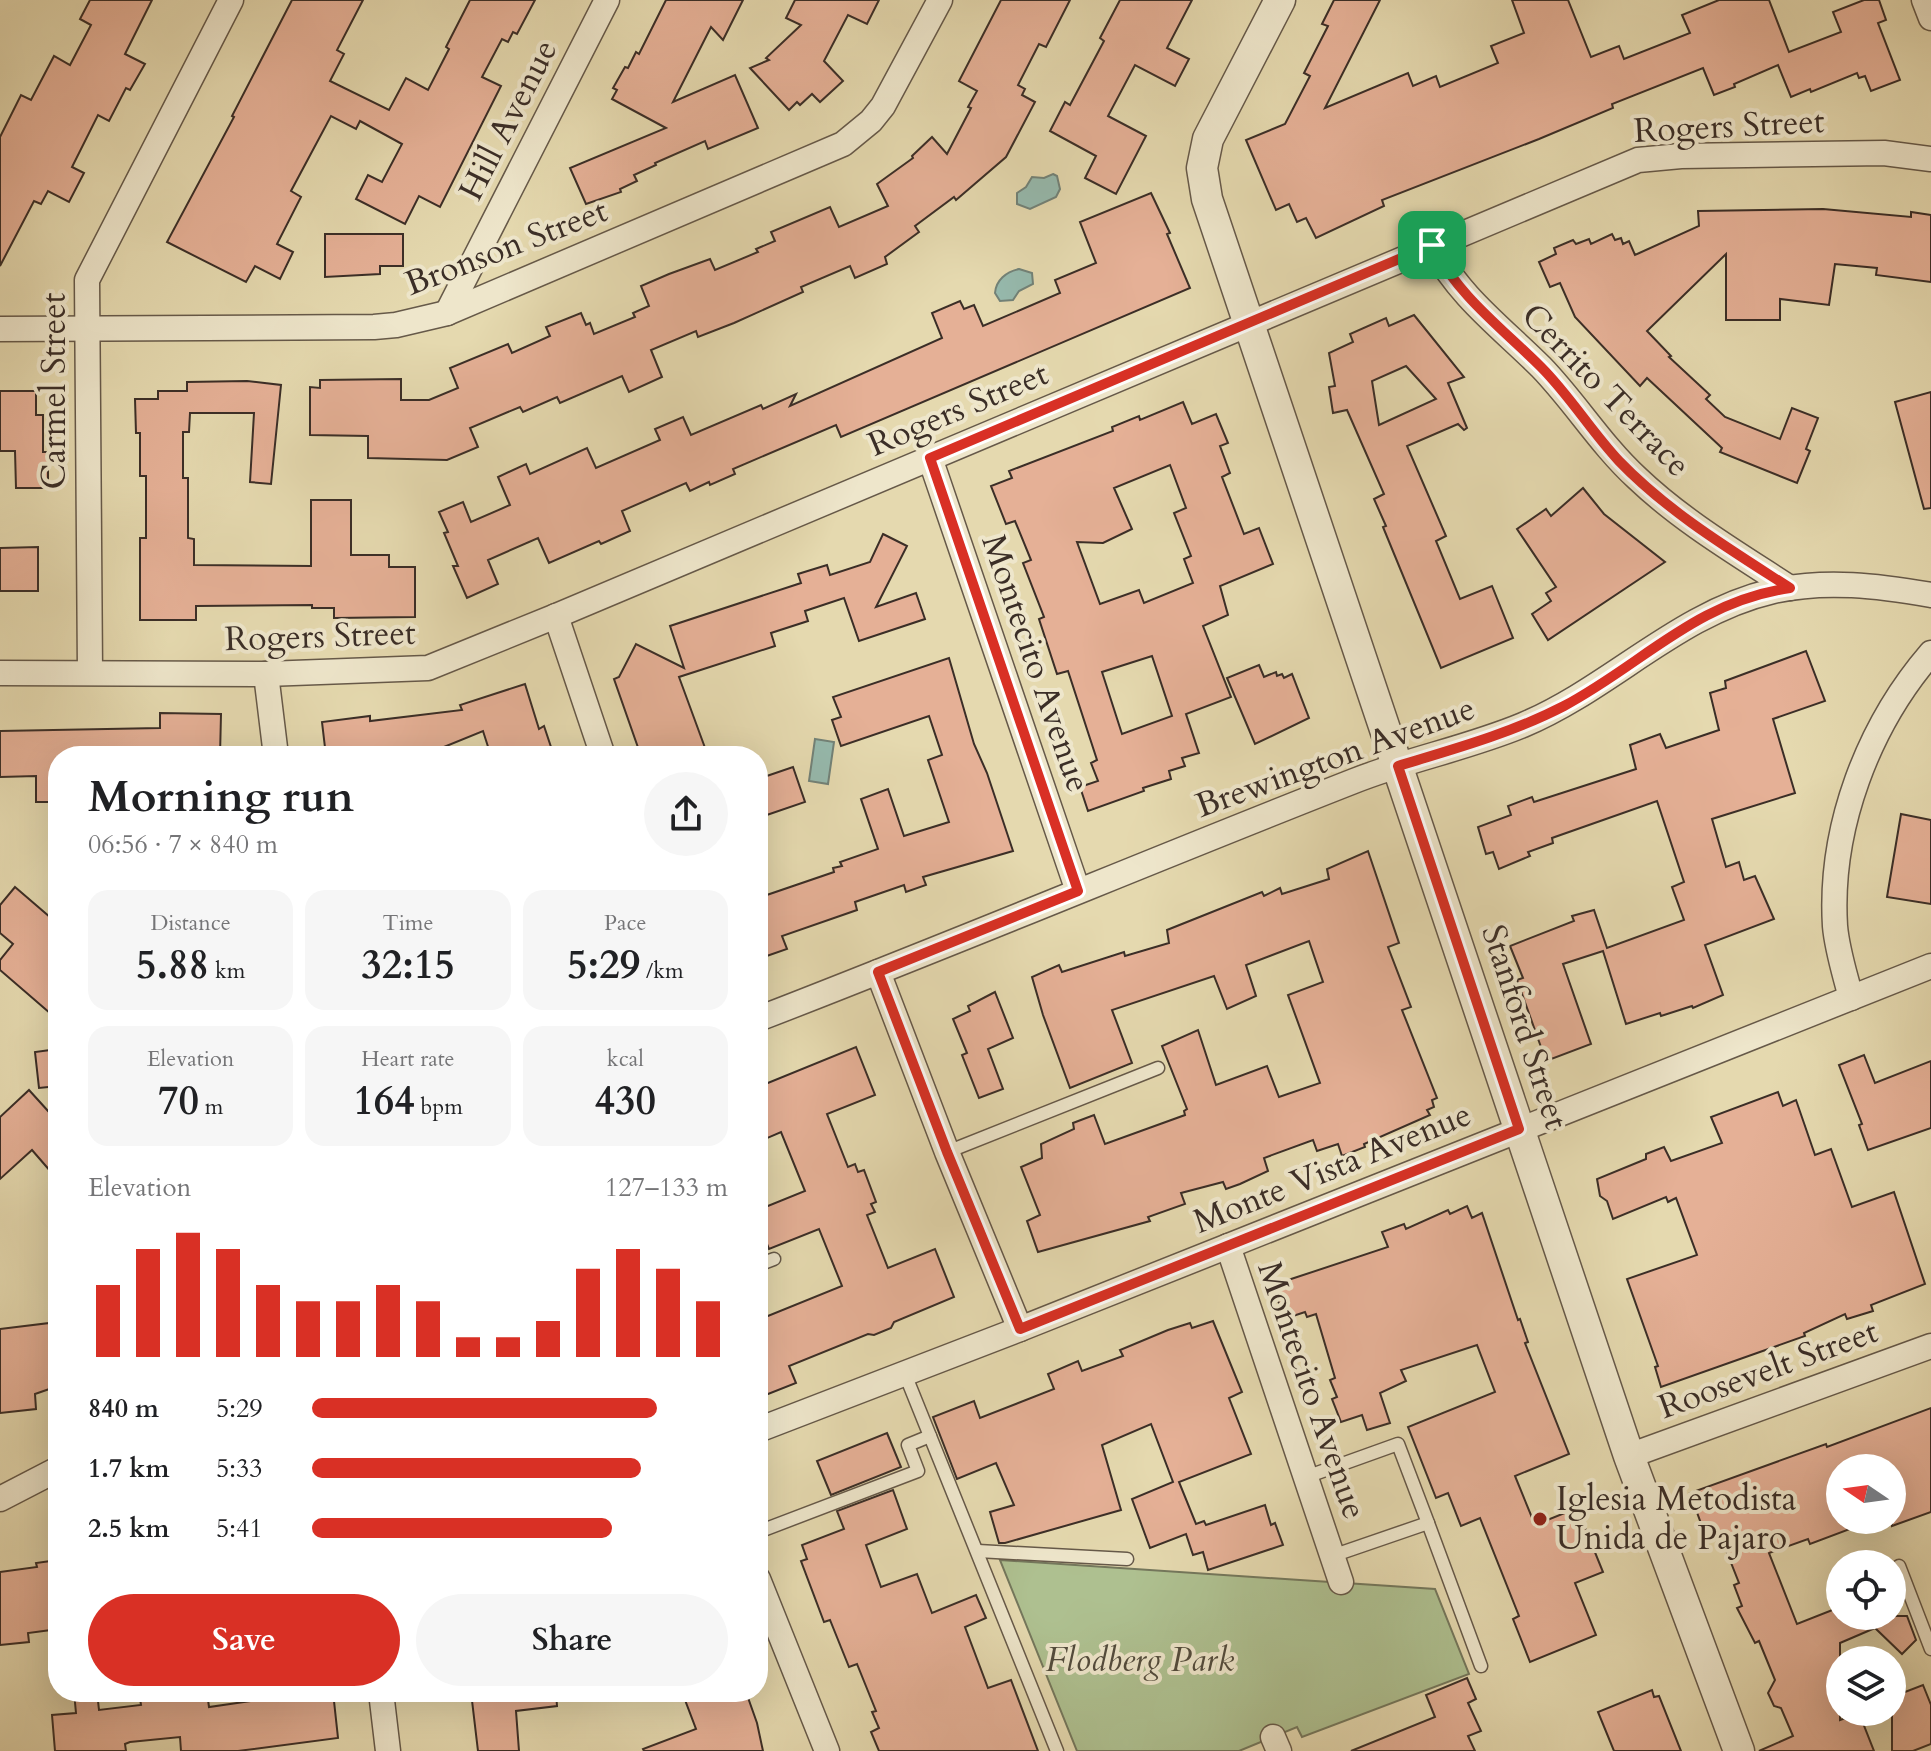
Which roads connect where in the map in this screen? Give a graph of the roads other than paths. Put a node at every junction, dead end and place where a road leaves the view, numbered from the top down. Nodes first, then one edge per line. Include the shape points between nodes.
1 (231, 0) edge
2 (607, 0) edge
3 (940, 0) edge
4 (1280, 0) edge
5 (1924, 0) edge
6 (1931, 18) edge
7 (1931, 159) edge
8 (1432, 245) junction
9 (447, 313) junction
10 (1249, 323) junction
11 (0, 329) edge
12 (86, 329) junction
13 (930, 458) junction
14 (1790, 588) junction
15 (1931, 595) edge
16 (556, 616) junction
17 (1931, 653) edge
18 (90, 672) junction
19 (0, 673) edge
20 (266, 674) junction
21 (275, 746) edge
22 (600, 746) edge
23 (1398, 766) junction
24 (1078, 891) junction
25 (1931, 966) edge
26 (878, 972) junction
27 (1851, 998) junction
28 (768, 1015) edge
29 (1158, 1068) dead end
30 (1519, 1129) junction
31 (947, 1152) junction
32 (1228, 1246) junction
33 (774, 1259) dead end
34 (768, 1261) edge
35 (1020, 1329) junction
36 (1931, 1346) edge
37 (905, 1374) junction
38 (768, 1426) edge
39 (930, 1436) junction
40 (1629, 1456) junction
41 (48, 1474) edge
42 (1306, 1477) junction
43 (0, 1499) edge
44 (1428, 1523) junction
45 (768, 1528) edge
46 (978, 1551) junction
47 (1332, 1556) junction
48 (1127, 1559) dead end
49 (1341, 1582) dead end
50 (1906, 1584) edge
51 (768, 1604) edge
52 (1931, 1649) edge
53 (1481, 1666) dead end
54 (382, 1702) edge
55 (388, 1751) edge
56 (827, 1751) edge
57 (1057, 1751) edge
58 (1739, 1751) edge

1 - 12 street, Carmel Street via 87,280
2 - 9 street, Hill Avenue
3 - 9 street, Bronson Street via 883,106 843,144
4 - 10 street, Stanford Street via 1208,139 1202,168
5 - 6 street
7 - 8 street, Rogers Street via 1884,153 1638,160
8 - 10 street, Rogers Street
8 - 14 street, Cerrito Terrace via 1462,291 1543,369 1617,459 1727,547
9 - 12 street, Bronson Street via 374,327
10 - 13 street, Rogers Street
10 - 23 street, Stanford Street
11 - 12 street, Bronson Street
12 - 18 street, Carmel Street
13 - 16 street, Rogers Street
13 - 24 street, Montecito Avenue
14 - 15 street, Brewington Avenue via 1857,585
14 - 23 street, Brewington Avenue via 1686,625 1544,716
16 - 20 street, Rogers Street via 428,668
16 - 22 street
17 - 27 street via 1881,726 1846,820 1835,927
18 - 19 street, Rogers Street
18 - 20 street, Rogers Street
20 - 21 street
23 - 24 street, Brewington Avenue
23 - 30 street, Stanford Street
24 - 26 street, Brewington Avenue
25 - 27 street, Monte Vista Avenue
26 - 28 street, Brewington Avenue
26 - 31 street
27 - 30 street, Monte Vista Avenue
29 - 31 lane
30 - 32 street, Monte Vista Avenue
30 - 40 street, Stanford Street
31 - 35 street
32 - 35 street, Monte Vista Avenue
32 - 42 street, Montecito Avenue
33 - 34 lane
35 - 37 street, Monte Vista Avenue
36 - 40 street, Roosevelt Street
37 - 38 street, Monte Vista Avenue
37 - 39 lane
39 - 45 lane via 908,1445 918,1471
39 - 46 lane
40 - 58 street, Stanford Street
41 - 43 street
42 - 44 lane via 1398,1444
42 - 47 street, Montecito Avenue
44 - 47 lane
44 - 53 lane
46 - 48 lane
46 - 57 lane
47 - 49 street, Montecito Avenue
50 - 52 lane
51 - 56 street
54 - 55 street

